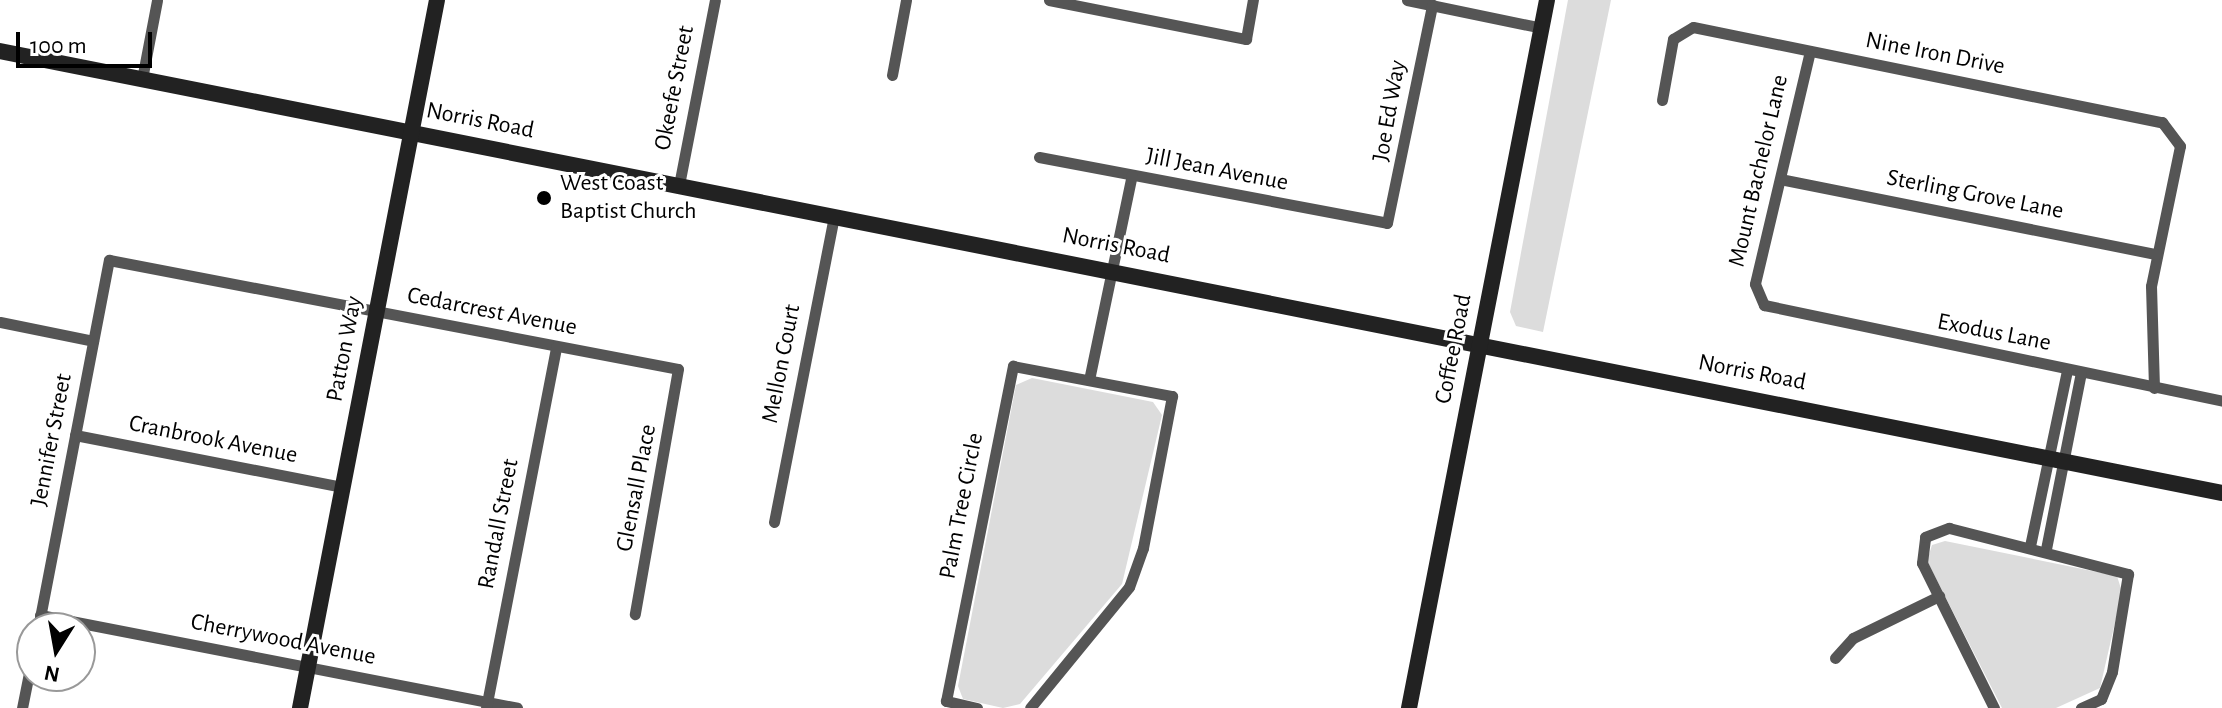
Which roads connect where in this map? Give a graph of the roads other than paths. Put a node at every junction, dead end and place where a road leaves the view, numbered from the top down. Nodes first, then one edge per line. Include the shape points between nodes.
1 (157, 0) edge
2 (437, 0) edge
3 (715, 0) edge
4 (906, 0) edge
5 (1049, 0) edge
6 (1253, 0) edge
7 (1407, 0) edge
8 (1547, 0) edge
9 (1432, 5) junction
10 (1542, 28) junction
11 (0, 51) edge
12 (1810, 51) junction
13 (892, 75) dead end
14 (142, 79) junction
15 (1662, 100) dead end
16 (411, 132) junction
17 (1039, 157) dead end
18 (1132, 175) junction
19 (1785, 180) junction
20 (679, 185) junction
21 (834, 215) junction
22 (1387, 223) joint
23 (2156, 254) junction
24 (109, 260) joint
25 (1113, 270) junction
26 (1760, 300) joint
27 (377, 312) junction
28 (0, 322) edge
29 (93, 341) junction
30 (1479, 342) junction
31 (556, 347) junction
32 (678, 369) joint
33 (2067, 370) junction
34 (2081, 373) junction
35 (1089, 380) junction
36 (2154, 388) junction
37 (2222, 401) edge
38 (75, 435) junction
39 (2057, 460) junction
40 (343, 487) junction
41 (2222, 493) edge
42 (774, 522) dead end
43 (2030, 546) junction
44 (2046, 549) junction
45 (1939, 596) junction
46 (41, 612) edge
47 (635, 614) dead end
48 (96, 626) edge
49 (1835, 658) dead end
50 (308, 667) junction
51 (486, 705) edge
52 (300, 708) edge
53 (517, 708) edge
54 (977, 708) edge
55 (1030, 708) edge
56 (1409, 708) edge
57 (1994, 708) edge
58 (2081, 708) edge

1 - 14 street
2 - 16 street, Patton Way
3 - 20 street, Okeefe Street
4 - 13 street
5 - 6 street via 1246,39
7 - 9 street
8 - 10 street, Coffee Road
9 - 10 street
9 - 22 street, Joe Ed Way
10 - 30 street, Coffee Road
11 - 14 street, Norris Road
12 - 15 street, Nine Iron Drive via 1681,30
12 - 19 street, Mount Bachelor Lane
12 - 23 street, Nine Iron Drive via 2162,122 2176,134
14 - 16 street, Norris Road
16 - 20 street, Norris Road
16 - 27 street, Patton Way
17 - 18 street, Jill Jean Avenue
18 - 22 street, Jill Jean Avenue
18 - 25 street
19 - 23 street, Sterling Grove Lane
19 - 26 street, Mount Bachelor Lane via 1755,284
20 - 21 street, Norris Road
21 - 25 street, Norris Road
21 - 42 street, Mellon Court
23 - 36 street
24 - 27 street, Cedarcrest Avenue
24 - 29 street, Jennifer Street
25 - 30 street, Norris Road
25 - 35 street
26 - 33 street, Exodus Lane via 1845,325
27 - 31 street, Cedarcrest Avenue
27 - 40 street, Patton Way
28 - 29 street
29 - 38 street, Jennifer Street
30 - 39 street, Norris Road
30 - 56 street, Coffee Road
31 - 32 street, Cedarcrest Avenue
31 - 51 street, Randall Street
32 - 47 street, Glensall Place
33 - 34 street, Exodus Lane
33 - 39 street
34 - 36 street, Exodus Lane
34 - 39 street
35 - 54 street, Palm Tree Circle via 1013,366 946,701
35 - 55 street, Palm Tree Circle via 1172,396 1142,554 1129,587
36 - 37 street, Exodus Lane
38 - 40 street, Cranbrook Avenue
38 - 46 street, Jennifer Street
39 - 41 street, Norris Road
39 - 43 street
39 - 44 street
40 - 50 street, Patton Way
43 - 44 street
43 - 45 street via 1949,528 1925,537 1922,563
44 - 58 street via 2128,574 2112,672 2101,699
45 - 49 street via 1853,638
45 - 57 street
48 - 50 street, Cherrywood Avenue
50 - 51 street, Cherrywood Avenue
50 - 52 street, Patton Way
51 - 53 street, Cherrywood Avenue

